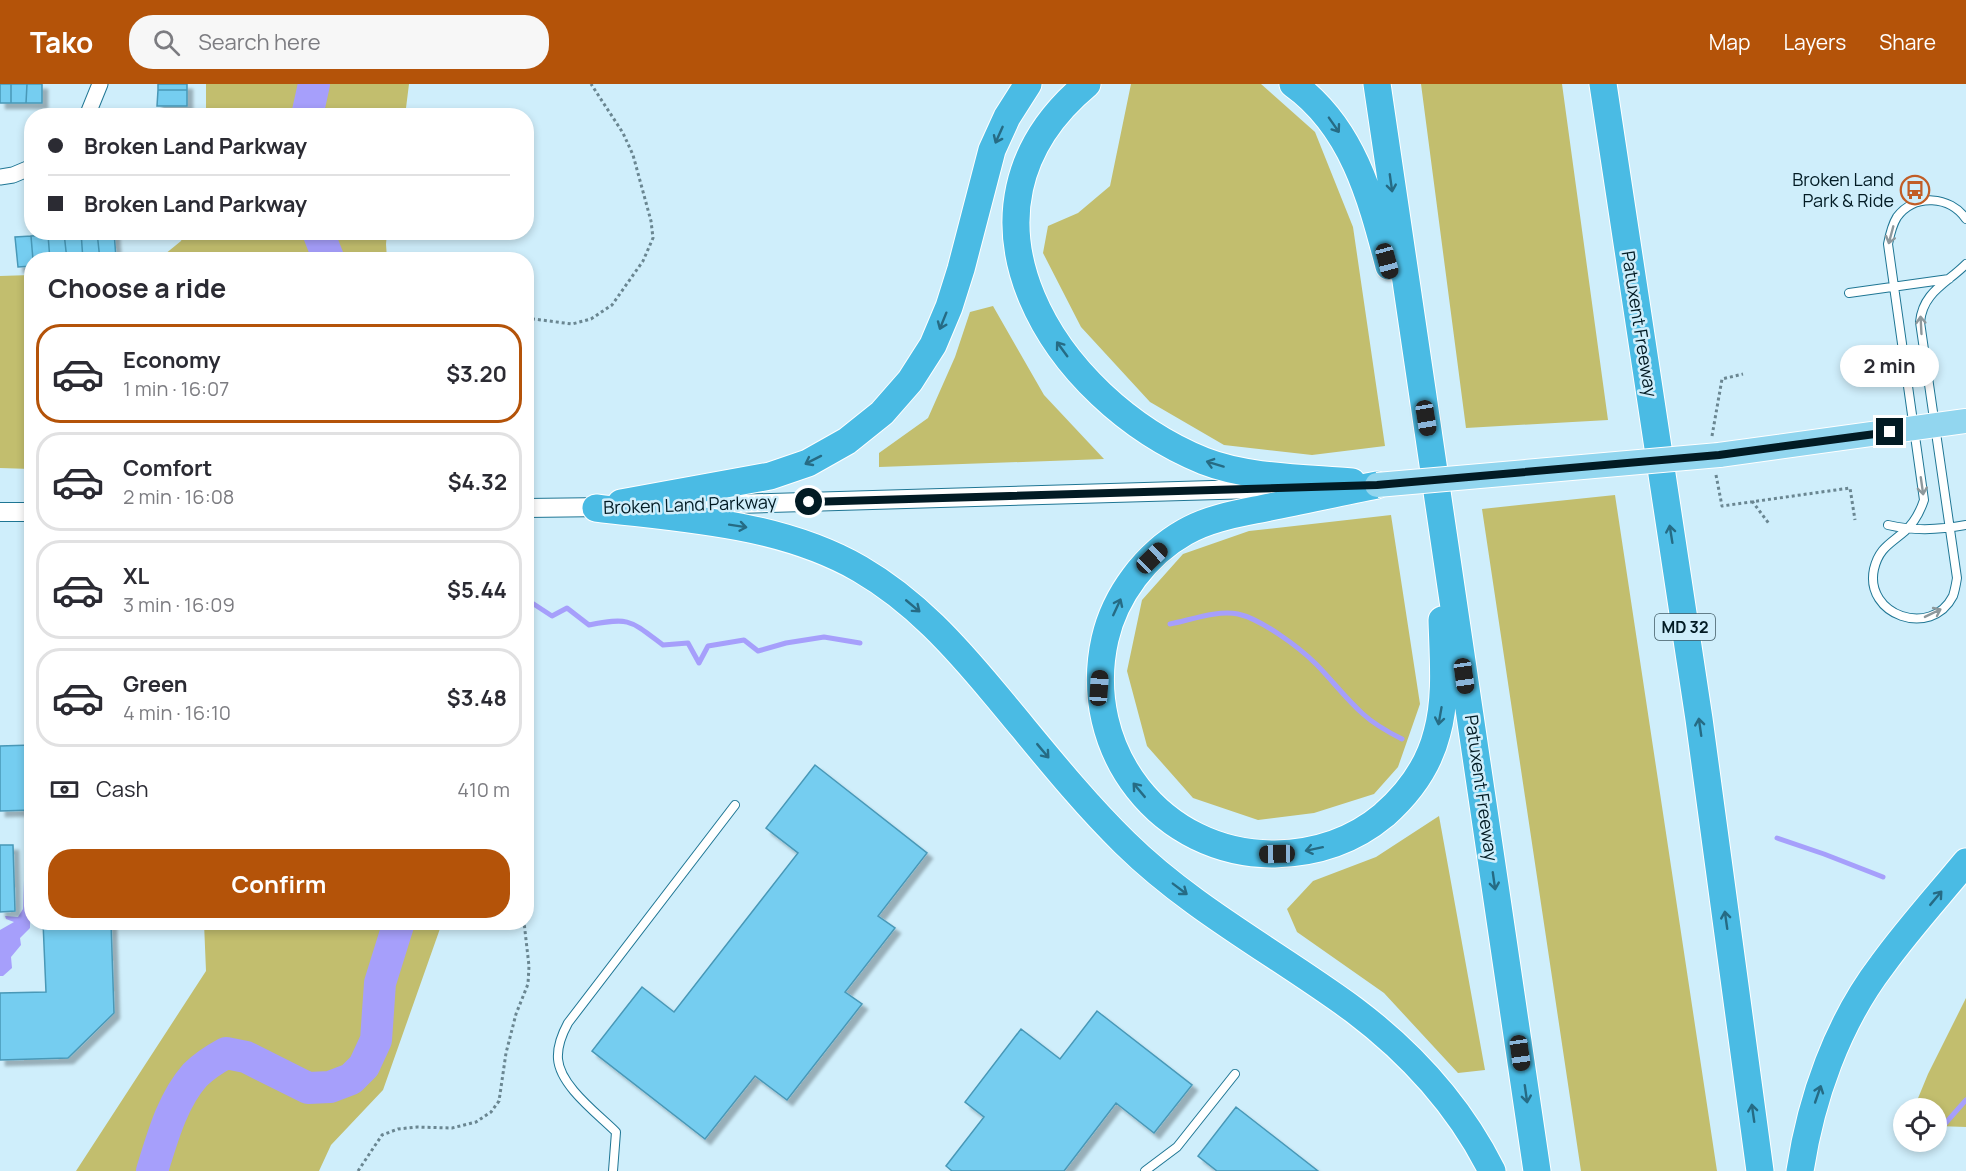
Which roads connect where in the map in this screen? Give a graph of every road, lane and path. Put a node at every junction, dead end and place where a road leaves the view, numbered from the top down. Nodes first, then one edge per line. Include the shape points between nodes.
1 (100, 84) edge
2 (591, 84) edge
3 (1028, 84) edge
4 (1087, 84) edge
5 (1293, 84) edge
6 (1377, 84) edge
7 (1603, 84) edge
8 (90, 108) edge
9 (24, 170) edge
10 (0, 177) edge
11 (1966, 219) edge
12 (1966, 264) edge
13 (1951, 279) junction
14 (1894, 286) junction
15 (1849, 293) dead end
16 (534, 319) edge
17 (1422, 395) junction
18 (1966, 421) edge
19 (1924, 426) junction
20 (1377, 485) junction
21 (1752, 501) dead end
22 (534, 508) edge
23 (596, 508) junction
24 (1440, 511) junction
25 (0, 512) edge
26 (24, 512) edge
27 (1770, 525) dead end
28 (1888, 525) dead end
29 (1966, 525) edge
30 (1950, 528) junction
31 (1906, 530) junction
32 (735, 805) dead end
33 (1966, 862) edge
34 (525, 930) edge
35 (1235, 1074) dead end
36 (358, 1171) edge
37 (613, 1171) edge
38 (1145, 1171) edge
39 (1492, 1171) edge
40 (1537, 1171) edge
41 (1760, 1171) edge
42 (1800, 1171) edge

1 - 8 street
2 - 16 path via 633,155 653,238 643,261 612,306 591,319 572,324
3 -> 23 highway via 992,150 961,269 933,345 910,381 882,413 847,441 808,463 770,476
20 -> 4 highway via 1237,471 1204,461 1139,426 1108,402 1058,344 1024,280 1016,243 1019,186 1044,131
5 -> 17 highway via 1327,114 1370,195
6 -> 17 highway, Patuxent Freeway
41 -> 7 highway, Patuxent Freeway / MD 32 via 1697,707
9 - 10 street
11 -> 14 lane via 1957,208 1934,199 1909,207 1898,216 1888,244
12 - 13 lane
13 - 14 lane
19 -> 13 lane via 1921,310 1930,295
14 - 15 lane
14 - 19 lane
17 - 24 highway, Patuxent Freeway
18 - 19 main road, Broken Land Parkway
19 - 20 main road, Broken Land Parkway, bridge via 1719,455
19 - 30 lane
19 -> 31 lane via 1924,500
20 - 23 street, Broken Land Parkway
24 -> 20 highway via 1442,708 1430,753 1410,787 1372,825 1321,848 1263,854 1200,839 1152,805 1133,783 1106,726 1099,688 1101,655 1123,594 1141,568 1186,531 1219,518
21 - 27 path
22 - 23 street, Broken Land Parkway
23 -> 39 highway via 743,526 812,546 859,568 899,595 960,652 1126,844 1216,916 1355,1011 1423,1071 1455,1108
24 -> 40 highway, Patuxent Freeway
25 - 26 street
28 - 31 lane
29 - 30 lane
30 - 31 lane
31 -> 30 lane via 1878,556 1873,572 1874,589 1891,611 1905,619 1920,619 1946,606 1953,594 1957,578
32 - 37 lane via 561,1036 558,1061 563,1074 574,1092 616,1132
42 -> 33 highway via 1817,1096 1856,1004 1881,966
34 - 36 path via 528,984 506,1053 499,1101 476,1122 452,1128 398,1129 382,1135
35 - 38 lane via 1177,1148

